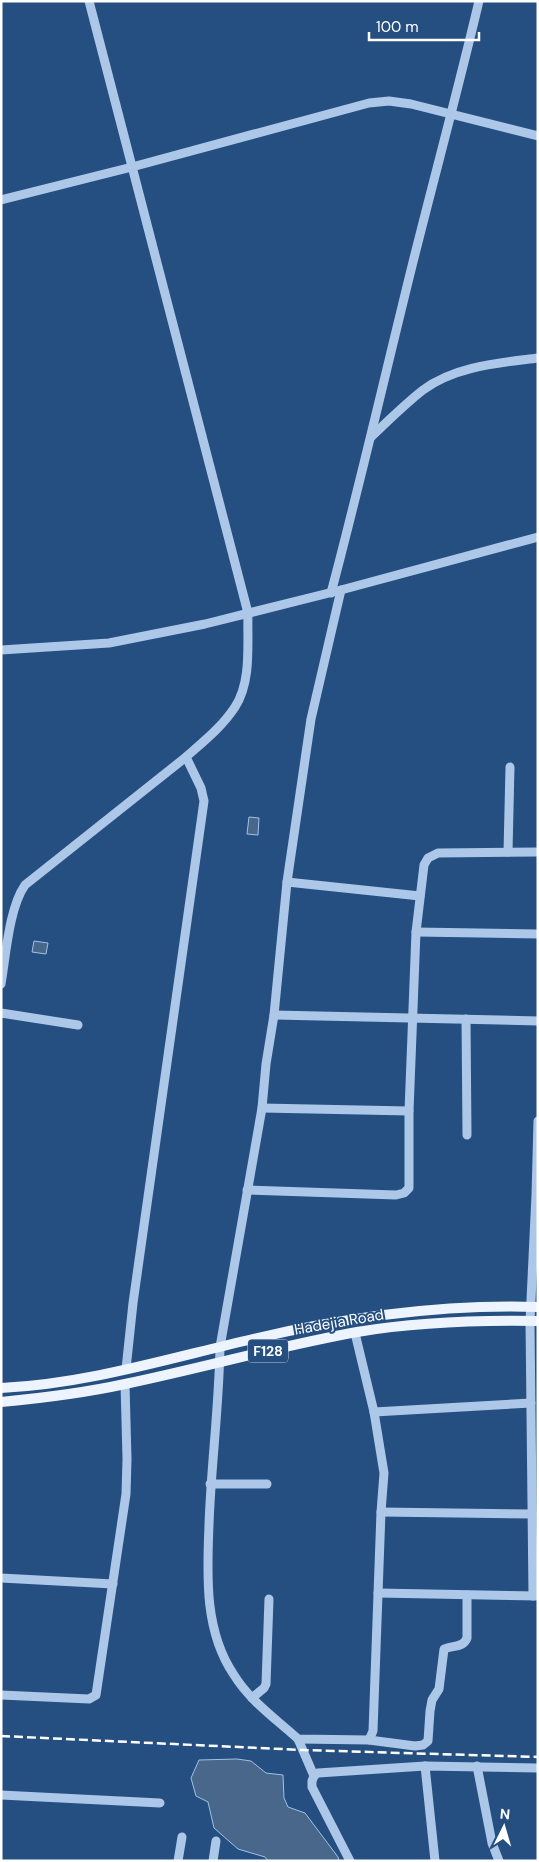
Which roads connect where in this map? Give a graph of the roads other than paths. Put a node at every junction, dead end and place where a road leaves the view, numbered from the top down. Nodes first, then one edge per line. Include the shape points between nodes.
1 (89, 1) edge
2 (479, 1) edge
3 (452, 115) junction
4 (538, 136) edge
5 (132, 167) junction
6 (1, 200) edge
7 (538, 358) edge
8 (370, 437) junction
9 (538, 537) edge
10 (341, 590) junction
11 (331, 593) junction
12 (248, 613) junction
13 (1, 650) edge
14 (186, 757) junction
15 (510, 767) dead end
16 (508, 852) junction
17 (538, 852) edge
18 (287, 882) junction
19 (420, 896) junction
20 (416, 932) junction
21 (538, 934) edge
22 (1, 984) edge
23 (1, 1013) edge
24 (274, 1015) junction
25 (414, 1018) junction
26 (466, 1020) junction
27 (538, 1021) edge
28 (78, 1025) dead end
29 (262, 1108) junction
30 (409, 1111) junction
31 (538, 1121) edge
32 (467, 1135) dead end
33 (247, 1190) junction
34 (537, 1195) edge
35 (534, 1307) edge
36 (534, 1321) edge
37 (355, 1333) junction
38 (220, 1347) junction
39 (220, 1362) junction
40 (126, 1370) junction
41 (125, 1384) junction
42 (1, 1388) edge
43 (1, 1402) edge
44 (531, 1403) junction
45 (374, 1412) junction
46 (535, 1445) edge
47 (210, 1484) junction
48 (267, 1484) dead end
49 (381, 1512) junction
50 (532, 1514) junction
51 (1, 1578) edge
52 (113, 1584) junction
53 (378, 1593) junction
54 (467, 1595) junction
55 (535, 1596) edge
56 (269, 1599) dead end
57 (1, 1694) edge
58 (252, 1698) junction
59 (298, 1739) junction
60 (370, 1740) junction
61 (425, 1766) junction
62 (477, 1766) junction
63 (537, 1768) edge
64 (538, 1772) edge
65 (314, 1776) junction
66 (1, 1795) edge
67 (160, 1803) dead end
68 (182, 1837) dead end
69 (216, 1841) dead end
70 (178, 1861) edge
71 (213, 1861) edge
72 (350, 1861) edge
73 (435, 1861) edge
74 (499, 1861) edge

1 - 5 street
2 - 3 street
3 - 4 street
3 - 5 street via 411,104 369,103
3 - 8 street
5 - 6 street
5 - 12 street
7 - 8 street via 453,374 424,390
8 - 11 street
9 - 10 street
10 - 11 street
10 - 18 street via 311,719
11 - 12 street
12 - 13 street via 109,643
12 - 14 street via 243,690 235,707
14 - 22 street via 26,884 14,908
14 - 40 street via 204,801
15 - 16 street
16 - 17 street
16 - 19 street via 438,853 428,858
18 - 19 street
18 - 24 street
19 - 20 street
20 - 21 street
20 - 25 street
23 - 28 street
24 - 25 street
24 - 29 street
25 - 26 street
25 - 30 street
26 - 27 street
26 - 32 street
29 - 30 street
29 - 33 street
30 - 33 street via 409,1188 404,1193
31 - 34 street
33 - 38 street
34 - 35 street
35 - 36 street
35 - 38 main road, Hadejia Road / F128 via 427,1310 379,1316
36 - 37 main road, Hadejia Road / F128 via 460,1321
36 - 44 street
37 - 39 main road, Hadejia Road / F128
37 - 45 street
38 - 39 street
38 - 40 main road, Hadejia Road / F128
39 - 41 main road, Hadejia Road / F128
39 - 47 street
40 - 42 main road, Hadejia Road / F128
41 - 43 main road, Hadejia Road / F128
41 - 52 street via 126,1494
44 - 45 street
44 - 46 street
45 - 49 street via 384,1473
46 - 50 street
47 - 48 street
47 - 58 street via 208,1596 214,1629 234,1676
49 - 50 street
49 - 53 street
50 - 55 street
51 - 52 street
52 - 57 street via 94,1698
53 - 54 street
53 - 60 street
54 - 55 street
54 - 60 street via 467,1638 461,1645 444,1649 439,1689 430,1711 428,1741 415,1746
56 - 58 street via 266,1684
58 - 59 street
59 - 60 street
59 - 65 street
61 - 62 street
61 - 65 street via 318,1773
61 - 73 street
62 - 63 street
62 - 74 street via 492,1843
63 - 64 street
65 - 72 street via 312,1787
66 - 67 street
68 - 70 street
69 - 71 street

